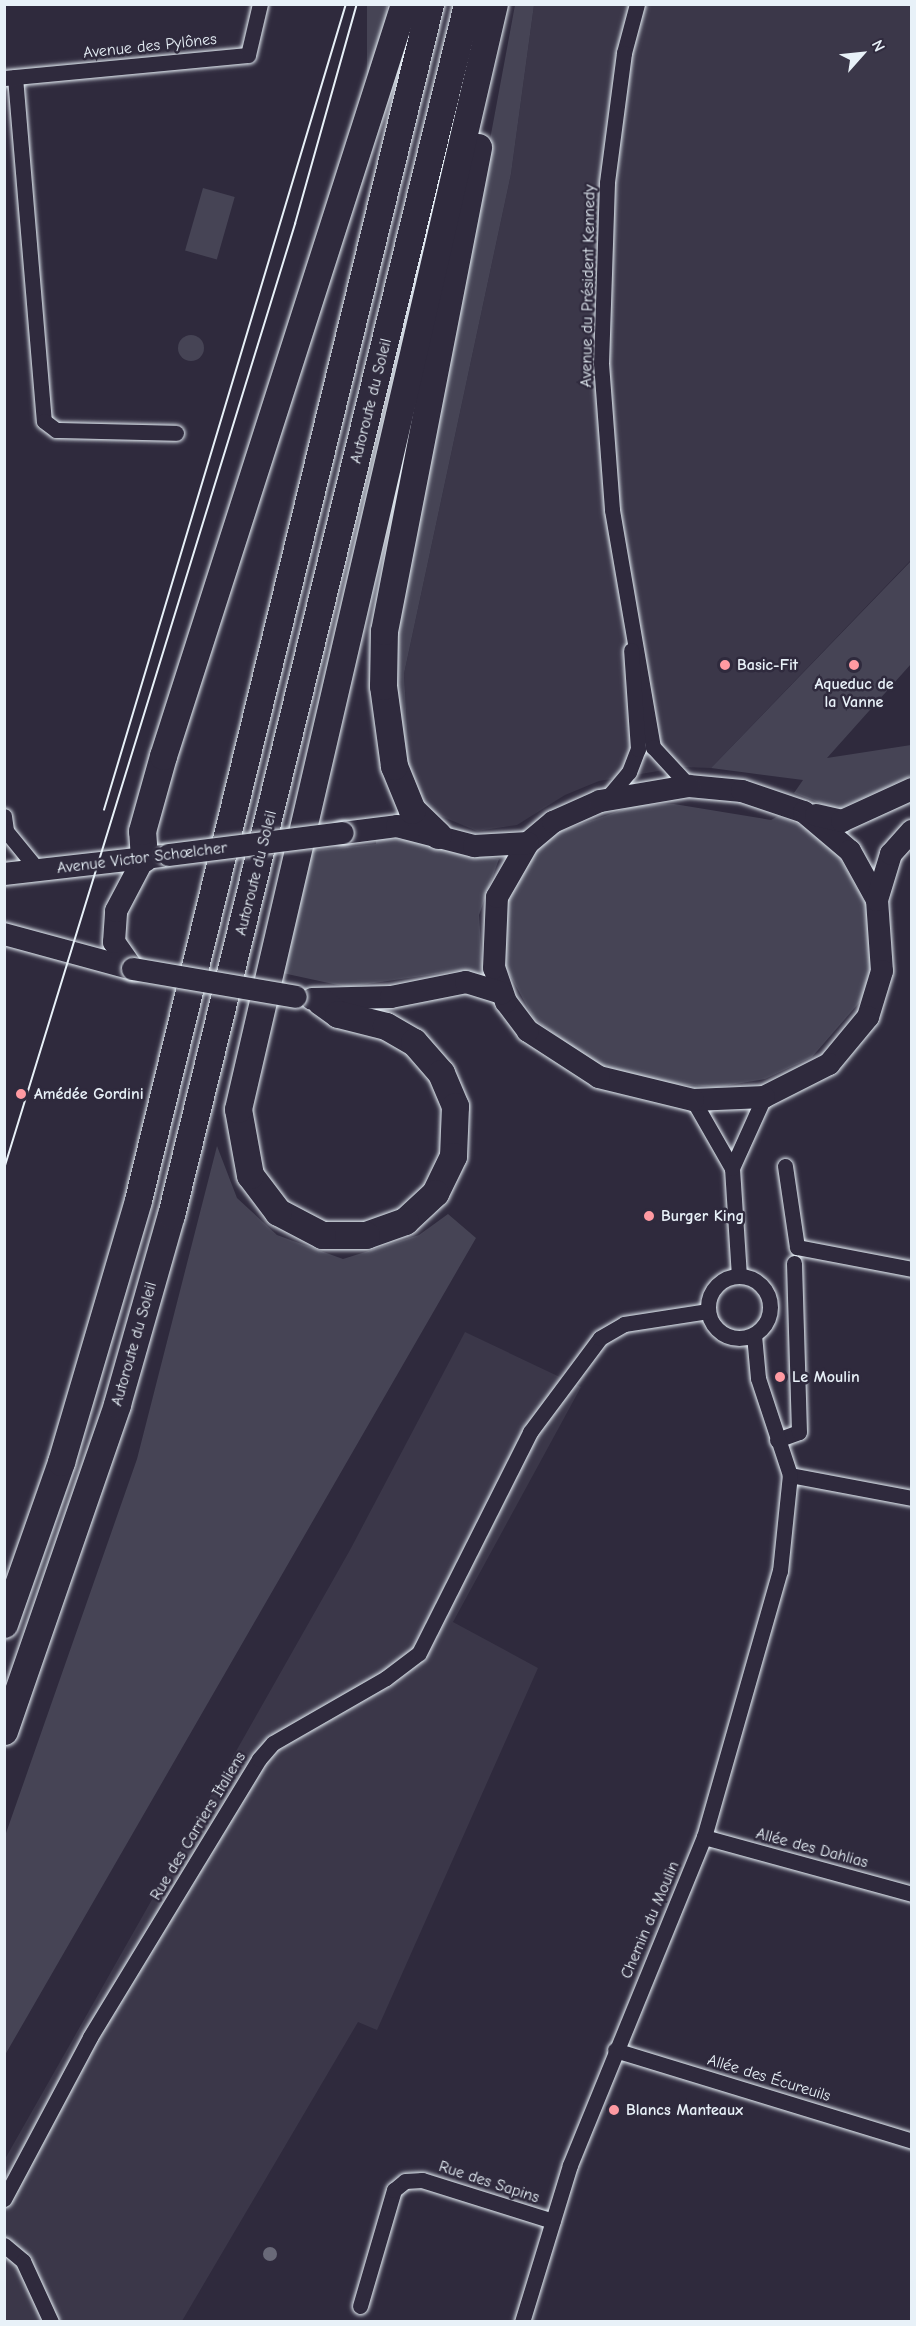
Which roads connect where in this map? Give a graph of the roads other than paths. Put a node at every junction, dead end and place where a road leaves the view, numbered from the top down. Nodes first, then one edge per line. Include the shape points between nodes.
1 (260, 4) edge
2 (404, 4) edge
3 (430, 4) edge
4 (468, 4) edge
5 (494, 4) edge
6 (501, 4) edge
7 (637, 4) edge
8 (10, 78) edge
9 (176, 433) dead end
10 (632, 641) junction
11 (689, 786) junction
12 (912, 789) edge
13 (607, 798) junction
14 (804, 812) junction
15 (5, 827) edge
16 (912, 831) edge
17 (438, 835) junction
18 (528, 843) junction
19 (156, 857) junction
20 (38, 870) junction
21 (4, 874) edge
22 (877, 900) junction
23 (4, 934) edge
24 (133, 969) junction
25 (502, 993) junction
26 (308, 999) junction
27 (764, 1097) junction
28 (693, 1100) junction
29 (785, 1166) dead end
30 (732, 1168) junction
31 (796, 1255) junction
32 (912, 1269) edge
33 (738, 1275) junction
34 (708, 1311) junction
35 (754, 1335) junction
36 (777, 1440) junction
37 (790, 1475) junction
38 (912, 1498) edge
39 (4, 1624) edge
40 (4, 1731) edge
41 (704, 1837) junction
42 (912, 1894) edge
43 (615, 2050) junction
44 (912, 2141) edge
45 (4, 2199) edge
46 (553, 2221) junction
47 (4, 2245) edge
48 (360, 2306) dead end
49 (51, 2322) edge
50 (522, 2322) edge

1 - 8 street, Avenue des Pylônes via 248,55
2 - 19 highway via 163,756 142,831
3 - 39 highway via 138,1200 61,1462
4 - 40 highway, Autoroute du Soleil via 171,1215 117,1404
5 - 26 highway via 238,1109 245,1162 278,1212 322,1235 366,1235 405,1221 435,1193 453,1156 455,1106 441,1073 414,1042 386,1026 338,1014
6 - 17 highway via 474,175 384,631 383,686 394,766 411,810
7 - 10 street, Avenue du Président Kennedy via 624,53 607,183 601,363 612,510
8 - 9 street via 44,421 56,430
10 - 11 street, Avenue du Président Kennedy via 653,747
10 - 13 street, Avenue du Président Kennedy via 638,749 629,772
11 - 13 main road
11 - 14 main road via 742,791
12 - 14 main road via 842,821
13 - 18 main road via 553,822
14 - 22 main road via 850,851
15 - 20 street
16 - 22 main road via 891,854
17 - 18 main road, Avenue Victor Schœlcher via 496,848
17 - 19 main road, Avenue Victor Schœlcher, bridge via 397,826
18 - 25 main road via 494,908 491,948
19 - 20 main road, Avenue Victor Schœlcher
19 - 24 main road via 116,911 114,942
20 - 21 main road, Avenue Victor Schœlcher
22 - 27 main road via 882,971 868,1017 829,1064
23 - 24 main road
24 - 26 main road, bridge
25 - 26 main road via 466,982 391,997
25 - 28 main road via 528,1031 570,1062 620,1085
27 - 28 main road
27 - 30 street
28 - 30 street
29 - 31 street
30 - 33 street
31 - 32 street
31 - 36 street via 799,1432
33 - 34 street via 719,1282
33 - 35 street via 758,1281 770,1299 768,1320
34 - 35 street via 725,1335
34 - 45 street, Rue des Carriers Italiens via 624,1324 600,1338 530,1432 418,1653 386,1678 273,1743 259,1759 90,2037
35 - 36 street via 758,1378
36 - 37 street
37 - 38 street
37 - 41 street, Chemin du Moulin via 786,1525 761,1648
41 - 42 street, Allée des Dahlias
41 - 43 street, Chemin du Moulin
43 - 44 street, Allée des Écureuils
43 - 46 street, Chemin du Moulin
46 - 48 street, Rue des Sapins via 422,2180 405,2181 394,2190
46 - 50 street, Chemin du Moulin
47 - 49 street via 34,2279

